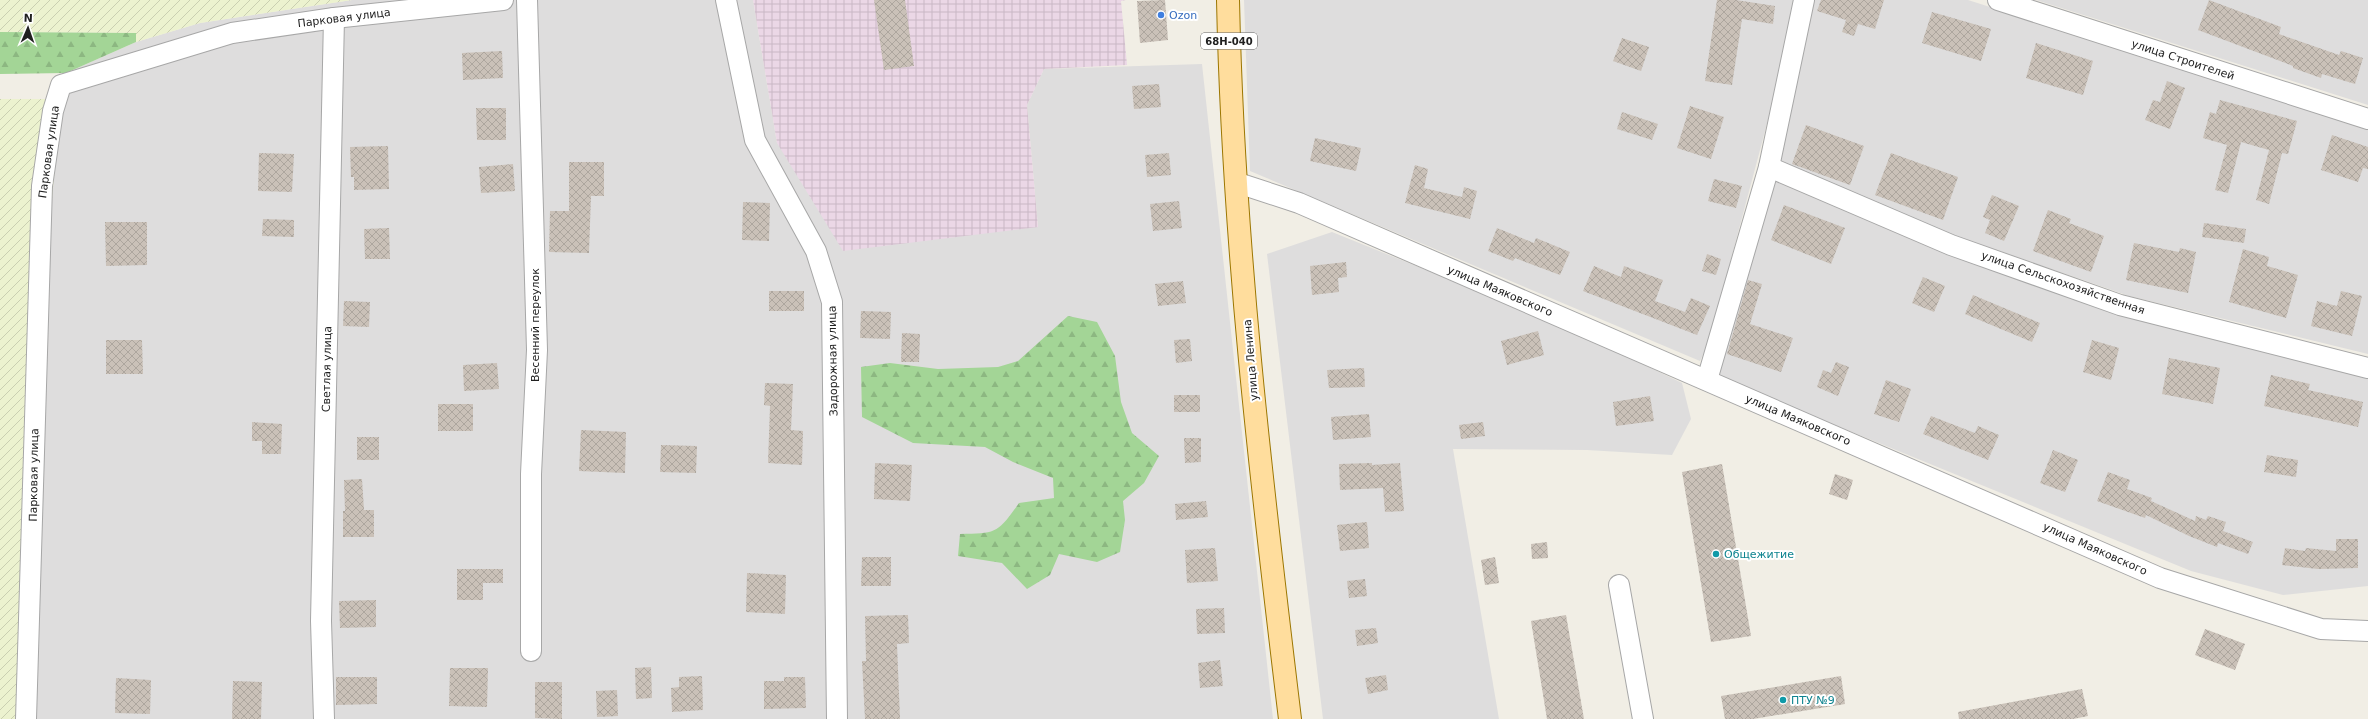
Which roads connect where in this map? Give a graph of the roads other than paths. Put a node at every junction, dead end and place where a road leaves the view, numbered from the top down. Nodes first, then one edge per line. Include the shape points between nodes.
1 (503, 0) edge
2 (527, 0) edge
3 (726, 0) edge
4 (1228, 0) edge
5 (1804, 0) edge
6 (1998, 0) edge
7 (334, 18) junction
8 (2368, 119) edge
9 (1769, 167) junction
10 (1235, 182) junction
11 (2368, 368) edge
12 (1707, 380) junction
13 (1619, 585) dead end
14 (2368, 631) edge
15 (531, 651) dead end
16 (26, 719) edge
17 (324, 719) edge
18 (837, 719) edge
19 (1290, 719) edge
20 (1643, 719) edge

1 - 7 street, Парковая улица
2 - 15 street, Весенний переулок via 537,350 531,474
3 - 18 street, Задорожная улица via 755,140 816,251 832,302
4 - 10 main road, улица Ленина / 68Н-040
5 - 9 street
6 - 8 street, улица Строителей
7 - 16 street, Парковая улица via 232,33 61,85 53,111 42,186
7 - 17 street, Светлая улица via 321,613
9 - 11 street, улица Сельскохозяйственная via 1952,245 2120,305
9 - 12 street
10 - 12 street, улица Маяковского via 1299,203
10 - 19 main road, улица Ленина via 1261,480
12 - 14 street, улица Маяковского via 2160,578 2321,629
13 - 20 street

